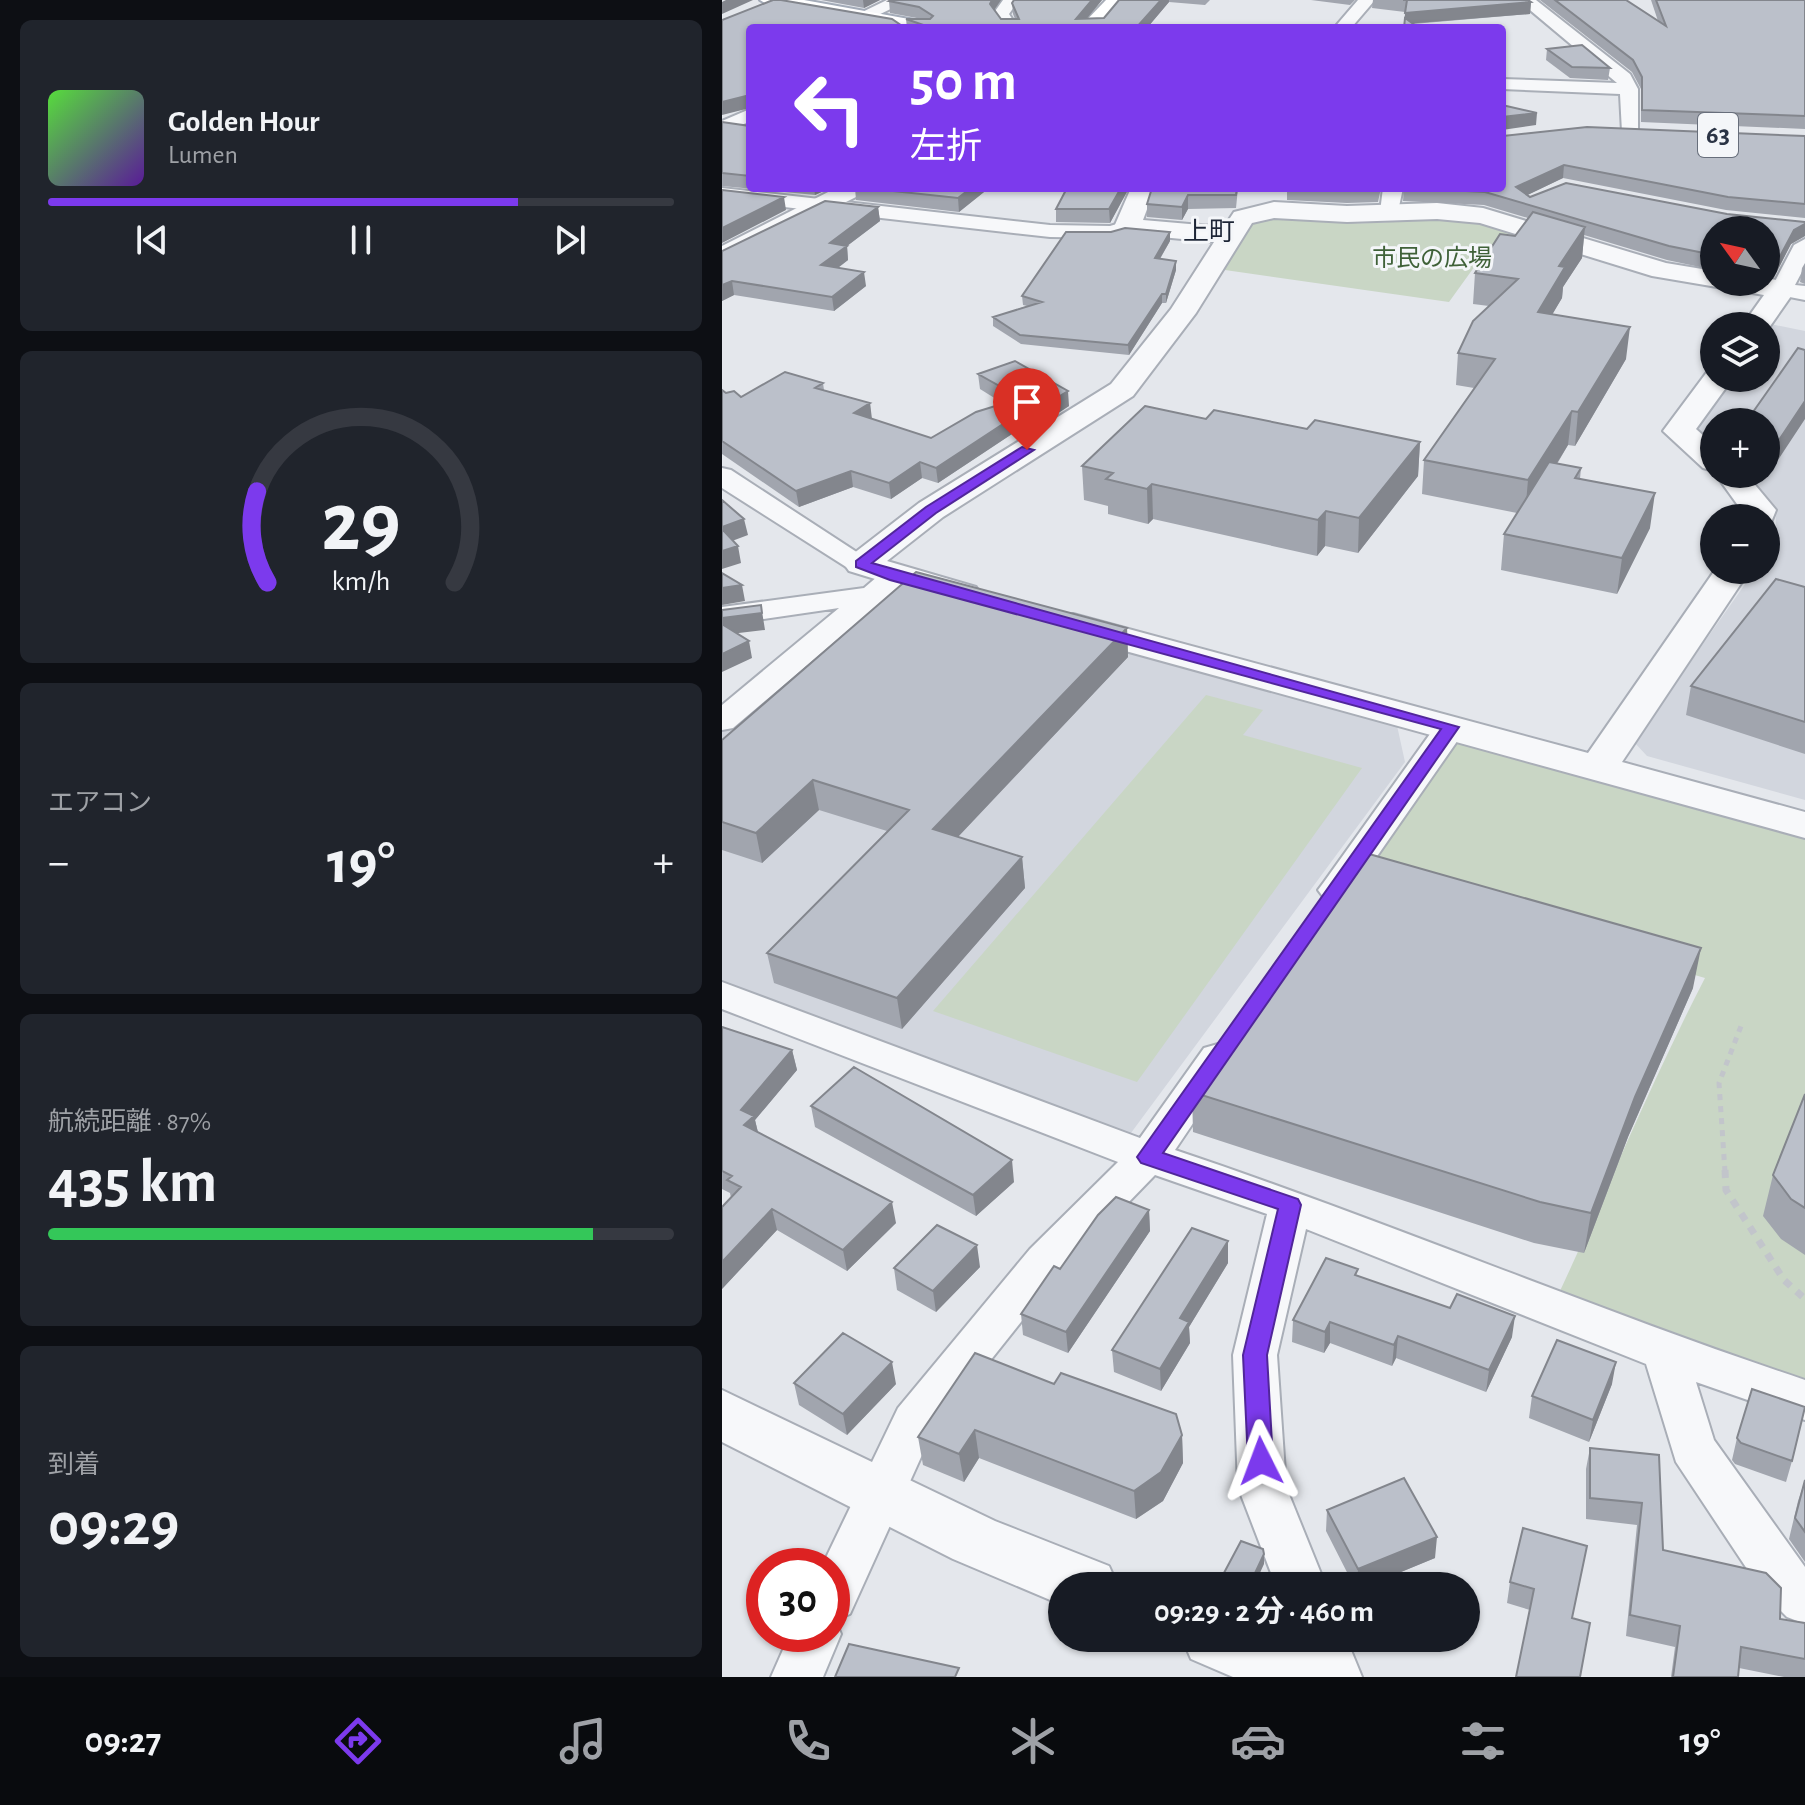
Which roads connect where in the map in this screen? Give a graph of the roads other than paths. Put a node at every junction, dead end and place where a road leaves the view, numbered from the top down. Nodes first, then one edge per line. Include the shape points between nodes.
1 (901, 0) edge
2 (1011, 0) edge
3 (1118, 0) edge
4 (1367, 0) edge
5 (1526, 0) edge
6 (778, 1) edge
7 (750, 13) edge
8 (860, 17) junction
9 (898, 24) edge
10 (1007, 24) edge
11 (1094, 24) edge
12 (1346, 24) edge
13 (1506, 84) edge
14 (1629, 89) junction
15 (746, 117) edge
16 (724, 126) edge
17 (746, 129) edge
18 (1601, 131) edge
19 (1631, 132) junction
20 (1663, 133) edge
21 (847, 192) edge
22 (1141, 192) edge
23 (722, 194) edge
24 (1391, 200) edge
25 (823, 205) junction
26 (1127, 227) junction
27 (1230, 235) junction
28 (1805, 245) edge
29 (722, 256) edge
30 (1700, 277) edge
31 (1794, 291) edge
32 (1771, 312) edge
33 (1708, 392) edge
34 (1700, 449) edge
35 (722, 476) edge
36 (1741, 488) edge
37 (1754, 504) edge
38 (876, 578) junction
39 (1723, 584) edge
40 (722, 616) edge
41 (722, 721) edge
42 (1451, 727) junction
43 (1599, 766) junction
44 (1805, 825) edge
45 (1321, 912) edge
46 (722, 995) edge
47 (1239, 1028) edge
48 (1148, 1157) junction
49 (1290, 1205) junction
50 (1665, 1352) junction
51 (1805, 1400) edge
52 (722, 1414) edge
53 (879, 1492) junction
54 (850, 1557) edge
55 (1053, 1572) edge
56 (1295, 1572) edge
57 (1805, 1601) edge
58 (808, 1652) edge
59 (1247, 1652) edge
60 (1326, 1652) edge
61 (797, 1677) edge
62 (1307, 1677) edge
63 (1336, 1677) edge

1 - 8 street
2 - 10 street via 1001,14
3 - 11 main road
4 - 12 street
5 - 14 street via 1624,78
6 - 7 street
6 - 8 main road
8 - 9 main road
13 - 14 street
14 - 19 street
15 - 16 street
16 - 17 street
18 - 19 main road, 63
19 - 20 main road, 63
21 - 25 street
22 - 26 street
23 - 25 street
24 - 27 street via 1274,210 1243,217
24 - 30 street via 1483,216
25 - 26 street via 1050,231 1111,232
25 - 29 street
26 - 27 street
27 - 38 street via 1182,313 1122,390 931,510
28 - 31 street
31 - 32 street
33 - 34 street via 1679,431
35 - 38 street
36 - 37 street
38 - 40 street
38 - 41 street
38 - 42 street via 1019,610
39 - 43 street
42 - 43 street
42 - 45 street
43 - 44 street
46 - 48 street
47 - 48 street
48 - 49 street
48 - 53 street via 1045,1261 934,1397 914,1422
49 - 50 street
49 - 56 street via 1255,1355 1262,1487
50 - 51 street
50 - 57 street via 1693,1448 1781,1577
52 - 53 street
53 - 54 street
53 - 55 street
58 - 61 street
59 - 62 street
60 - 63 street

